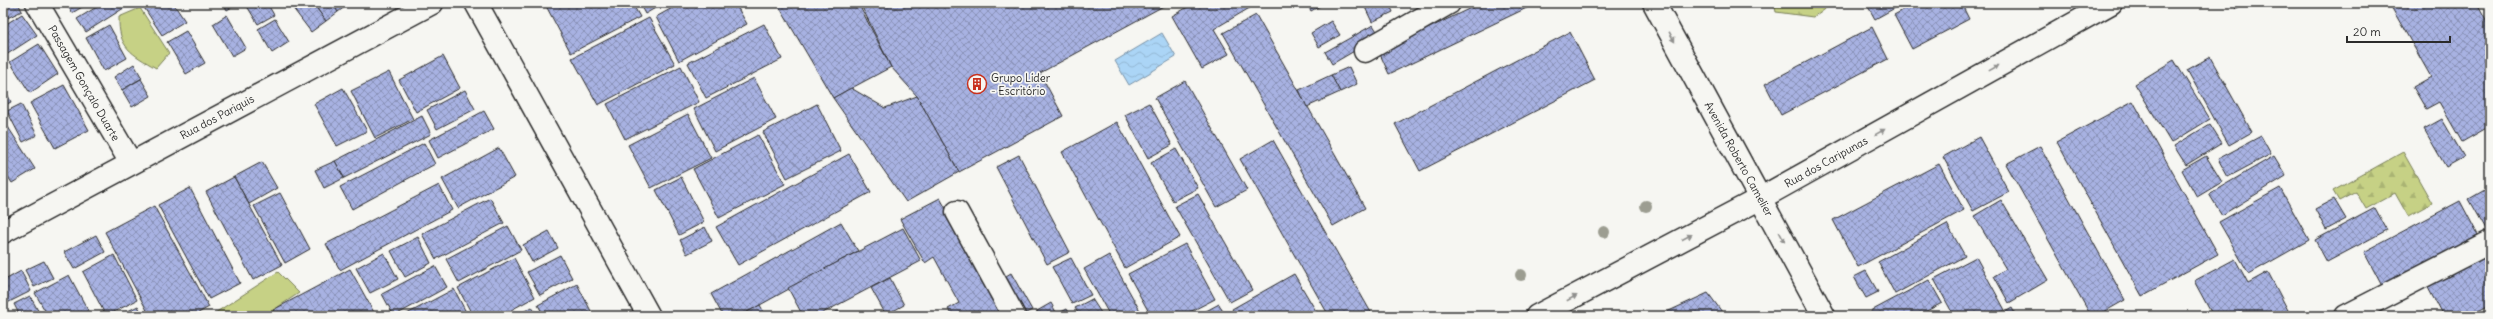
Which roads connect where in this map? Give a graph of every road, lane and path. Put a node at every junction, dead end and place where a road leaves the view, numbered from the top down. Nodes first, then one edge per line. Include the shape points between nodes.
1 (37, 3) edge
2 (432, 3) edge
3 (476, 3) edge
4 (1448, 3) edge
5 (1654, 3) edge
6 (2111, 3) edge
7 (1365, 51) dead end
8 (131, 164) junction
9 (1761, 198) junction
10 (958, 212) dead end
11 (3, 232) edge
12 (2490, 242) edge
13 (649, 316) edge
14 (1014, 316) edge
15 (1537, 316) edge
16 (1824, 316) edge
17 (2346, 316) edge

1 - 8 street, Passagem Gonçalo Duarte
2 - 8 street, Rua dos Pariquis
3 - 13 street
4 - 7 street
5 -> 9 street, Avenida Roberto Camelier
9 -> 6 street, Rua dos Caripunas
8 - 11 street, Rua dos Pariquis
15 -> 9 street, Rua dos Caripunas
9 -> 16 street, Avenida Roberto Camelier
10 - 14 street
12 - 17 street

